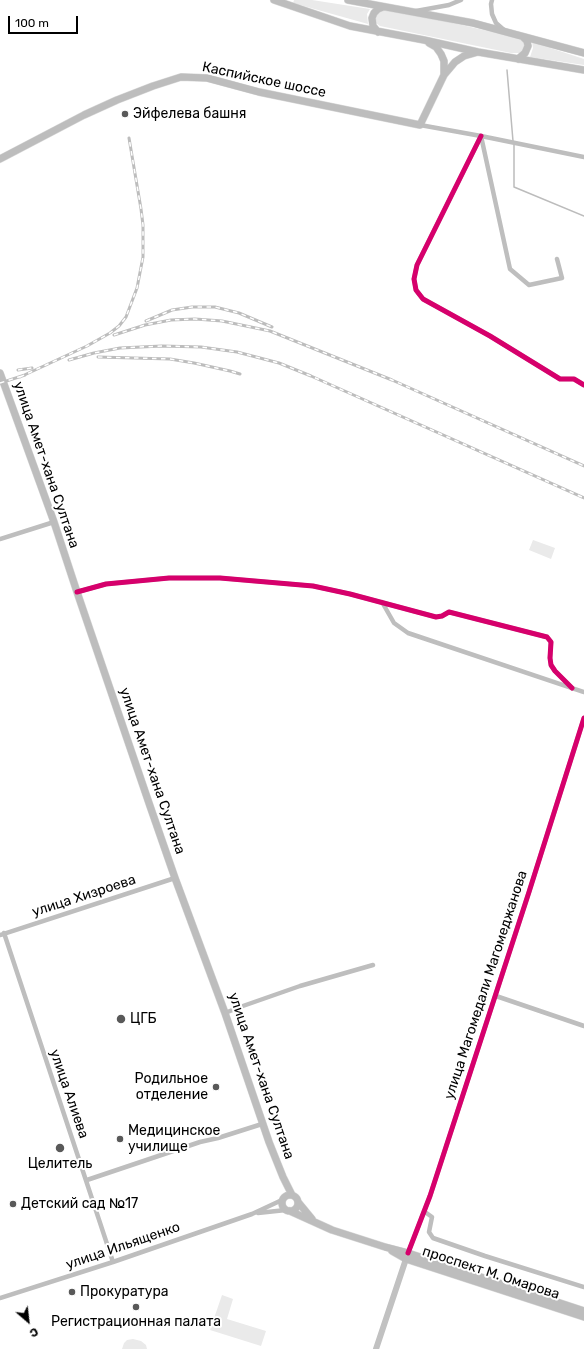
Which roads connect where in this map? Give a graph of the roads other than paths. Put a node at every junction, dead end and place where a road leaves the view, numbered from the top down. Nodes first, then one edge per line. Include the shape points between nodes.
1 (274, 0) edge
2 (348, 0) edge
3 (461, 0) edge
4 (492, 0) edge
5 (383, 7) junction
6 (410, 12) junction
7 (378, 32) junction
8 (506, 32) junction
9 (522, 36) junction
10 (424, 40) junction
11 (478, 52) junction
12 (584, 53) edge
13 (518, 59) junction
14 (584, 70) edge
15 (444, 75) junction
16 (420, 125) junction
17 (481, 136) junction
18 (584, 157) edge
19 (0, 159) edge
20 (557, 259) dead end
21 (0, 373) edge
22 (584, 385) edge
23 (54, 522) junction
24 (0, 539) edge
25 (77, 592) junction
26 (382, 602) junction
27 (572, 688) junction
28 (584, 692) edge
29 (584, 718) edge
30 (175, 878) junction
31 (2, 934) edge
32 (373, 965) dead end
33 (496, 996) junction
34 (225, 1013) junction
35 (584, 1026) edge
36 (262, 1124) junction
37 (283, 1176) junction
38 (87, 1180) junction
39 (292, 1195) junction
40 (283, 1199) junction
41 (298, 1202) junction
42 (288, 1210) junction
43 (425, 1212) junction
44 (252, 1214) junction
45 (313, 1221) junction
46 (407, 1256) junction
47 (113, 1262) junction
48 (584, 1287) edge
49 (0, 1298) edge
50 (584, 1311) edge
51 (584, 1317) edge
52 (376, 1349) edge

1 - 7 main road via 350,26
2 - 5 main road
3 - 6 street via 449,5
4 - 8 street via 492,14 496,24
5 - 6 main road
5 - 7 main road via 378,9 372,18 373,26
6 - 8 main road via 473,23
7 - 10 main road
8 - 9 main road
9 - 12 main road
9 - 13 main road via 528,46
10 - 11 main road
10 - 15 main road via 436,47 441,54
11 - 13 main road
11 - 15 main road via 464,56
13 - 14 main road
15 - 16 main road
16 - 17 street
16 - 19 main road, Каспийское шоссе via 259,92 207,78 181,77 110,103
17 - 18 street
17 - 20 street via 510,269 529,285 562,278
17 - 22 street via 417,265 414,279 416,290 423,299 560,379 574,379
21 - 23 main road, улица Амет-хана Султана
23 - 24 street
23 - 25 main road, улица Амет-хана Султана
25 - 26 street via 106,584 169,578 220,578 312,586
25 - 30 main road, улица Амет-хана Султана
26 - 27 street via 394,623 408,633
26 - 27 street via 436,617 449,612 547,637 551,642 551,665
27 - 28 street
29 - 33 street, улица Магомедали Магомеджановa
30 - 31 street, улица Хизроева
30 - 34 main road, улица Амет-хана Султана
31 - 38 street, улица Алиева
32 - 34 street via 300,986
33 - 35 street
33 - 43 street, улица Магомедали Магомеджановa
34 - 36 main road, улица Амет-хана Султана
36 - 37 main road, улица Амет-хана Султана
36 - 38 street
37 - 39 main road, улица Амет-хана Султана
37 - 40 main road
38 - 47 street, улица Алиева
39 - 40 main road
39 - 41 main road
40 - 42 main road via 282,1204
40 - 44 street
41 - 42 main road via 294,1210
41 - 45 main road
42 - 44 street
42 - 45 main road, проспект М. Омарова
43 - 46 street, улица Магомедали Магомеджановa
43 - 48 street via 432,1217 429,1232 433,1238
44 - 47 street, улица Ильященко
45 - 46 main road, проспект М. Омарова via 326,1228
46 - 50 main road, проспект М. Омарова
46 - 51 main road, проспект М. Омарова
46 - 52 main road
47 - 49 street, улица Ильященко

